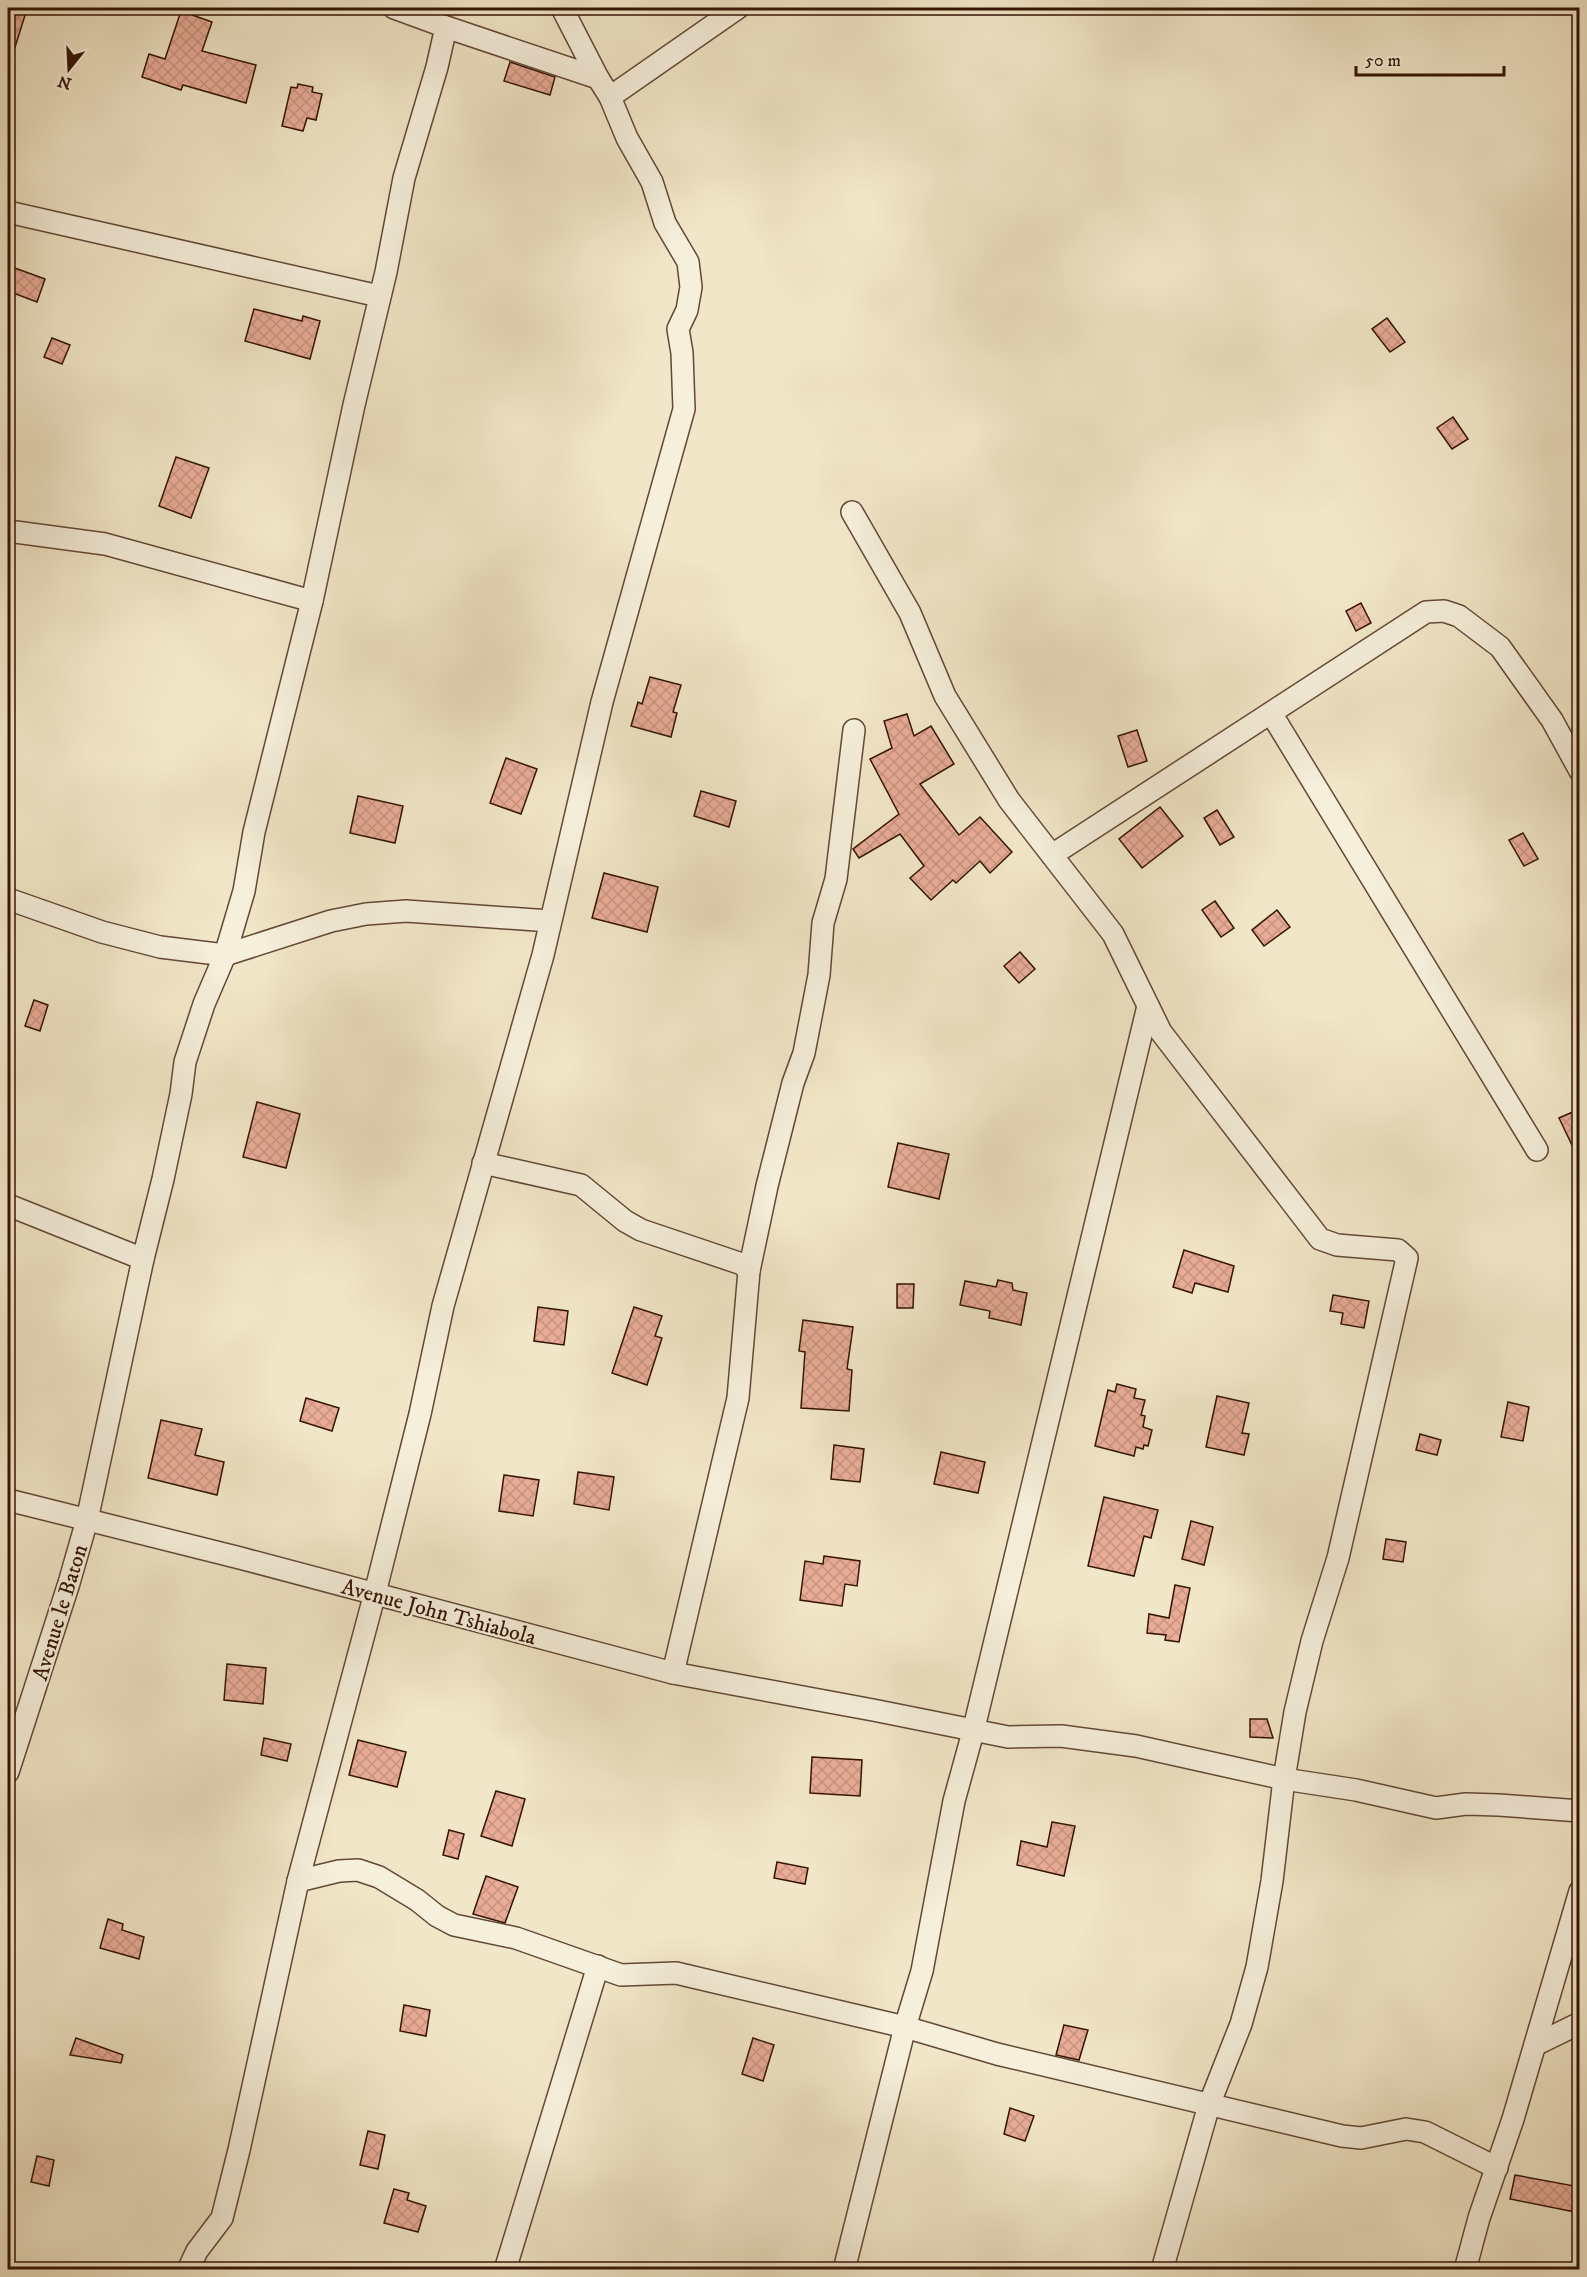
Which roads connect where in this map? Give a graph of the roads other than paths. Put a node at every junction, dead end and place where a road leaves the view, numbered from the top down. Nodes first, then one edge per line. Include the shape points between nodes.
1 (394, 8) edge
2 (562, 8) edge
3 (738, 8) edge
4 (446, 27) junction
5 (598, 78) junction
6 (610, 97) junction
7 (8, 212) edge
8 (379, 296) junction
9 (852, 512) dead end
10 (8, 531) edge
11 (312, 601) junction
12 (1271, 713) junction
13 (854, 730) dead end
14 (1580, 771) edge
15 (1052, 855) junction
16 (8, 899) edge
17 (550, 921) junction
18 (225, 955) junction
19 (1148, 1006) junction
20 (1537, 1150) dead end
21 (483, 1162) junction
22 (8, 1205) edge
23 (142, 1259) junction
24 (749, 1271) junction
25 (8, 1500) edge
26 (87, 1520) junction
27 (375, 1593) junction
28 (672, 1673) junction
29 (973, 1732) junction
30 (8, 1772) edge
31 (1284, 1779) junction
32 (1580, 1811) edge
33 (298, 1881) junction
34 (1580, 1891) edge
35 (598, 1966) junction
36 (1580, 2024) edge
37 (905, 2027) junction
38 (1535, 2045) junction
39 (1209, 2105) junction
40 (1497, 2168) junction
41 (188, 2270) edge
42 (505, 2270) edge
43 (844, 2270) edge
44 (1162, 2270) edge
45 (1465, 2270) edge

1 - 4 street
2 - 5 street
3 - 6 street
4 - 5 street
4 - 8 street, Avenue le Baton via 404,178
5 - 6 street
6 - 17 street via 652,182 665,223 688,262 691,287 678,329 684,409 602,702
7 - 8 street
8 - 11 street, Avenue le Baton
9 - 15 street via 910,613 945,696 1009,800
10 - 11 street via 105,544
11 - 18 street, Avenue le Baton via 268,771 244,891
12 - 14 street via 1426,612 1444,611 1459,616 1500,647 1552,720
12 - 15 street
12 - 20 street
13 - 24 street via 836,879 823,923 819,975
15 - 19 street via 1113,934
16 - 18 street via 102,932 160,947
17 - 18 street via 406,910 366,914 331,921
17 - 21 street
18 - 23 street, Avenue le Baton via 185,1062 163,1179
19 - 29 street
19 - 31 street via 1161,1032 1320,1239 1336,1245 1398,1250 1407,1258 1338,1558 1295,1712
21 - 24 street via 581,1185 641,1230 742,1264
21 - 27 street via 443,1305
22 - 23 street
23 - 26 street, Avenue le Baton
24 - 28 street via 738,1398
25 - 26 street, Avenue John Tshiabola
26 - 27 street, Avenue John Tshiabola
26 - 30 street, Avenue le Baton
27 - 28 street, Avenue John Tshiabola
27 - 33 street
28 - 29 street, Avenue John Tshiabola
29 - 31 street, Avenue John Tshiabola via 1097,1740
29 - 37 street via 954,1801 922,1971
31 - 32 street, Avenue John Tshiabola via 1436,1808 1477,1804
31 - 39 street via 1257,1967 1241,2024
33 - 35 street via 358,1870 380,1877 454,1925 516,1938
33 - 41 street via 222,2218
34 - 38 street
35 - 37 street via 621,1974 676,1973
35 - 42 street
36 - 38 street
37 - 39 street via 997,2054
37 - 43 street
38 - 40 street
39 - 40 street via 1342,2136 1361,2138 1406,2129 1425,2132
39 - 44 street
40 - 45 street

